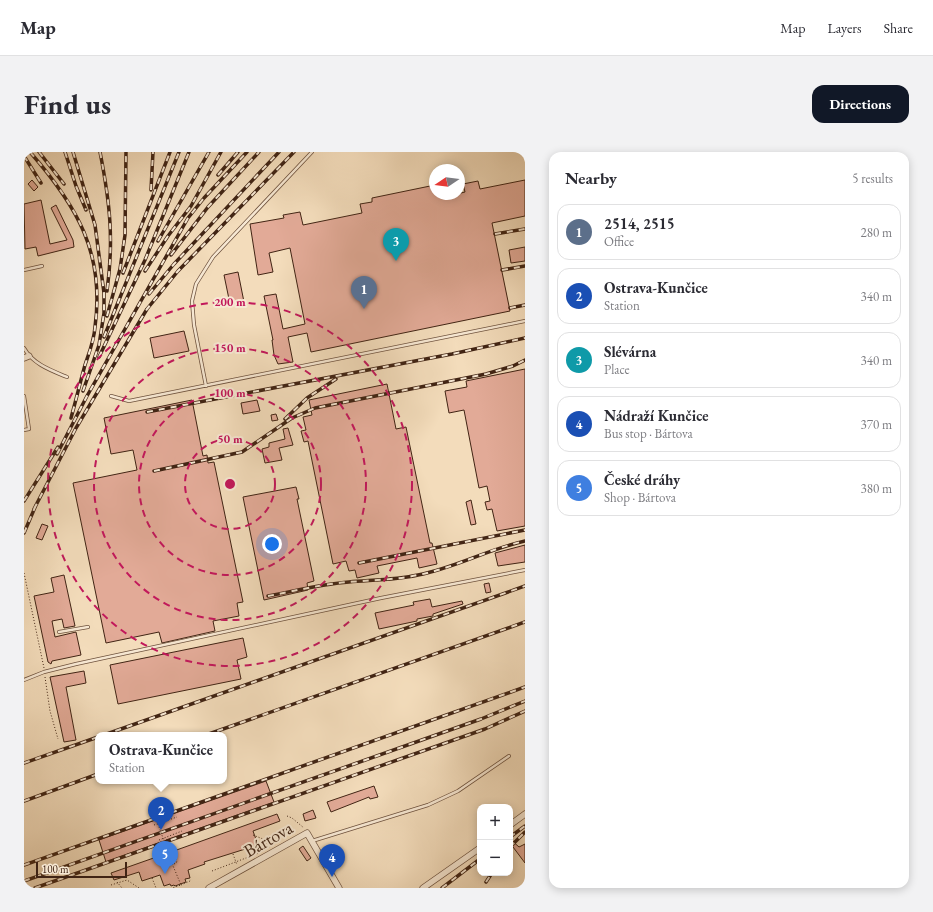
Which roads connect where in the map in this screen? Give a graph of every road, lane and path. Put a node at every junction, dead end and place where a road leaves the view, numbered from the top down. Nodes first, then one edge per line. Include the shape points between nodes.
1 (312, 152) edge
2 (42, 266) dead end
3 (24, 270) edge
4 (525, 321) edge
5 (24, 348) edge
6 (26, 357) edge
7 (67, 377) dead end
8 (206, 386) junction
9 (24, 396) edge
10 (111, 396) dead end
11 (24, 430) edge
12 (525, 570) edge
13 (24, 573) edge
14 (88, 627) dead end
15 (59, 632) dead end
16 (44, 672) junction
17 (24, 680) edge
18 (58, 739) dead end
19 (509, 756) dead end
20 (525, 814) edge
21 (287, 816) dead end
22 (177, 817) dead end
23 (513, 823) edge
24 (158, 824) junction
25 (154, 825) dead end
26 (182, 832) dead end
27 (307, 833) junction
28 (253, 835) dead end
29 (163, 838) junction
30 (159, 840) dead end
31 (311, 842) junction
32 (477, 850) edge
33 (265, 851) dead end
34 (259, 853) dead end
35 (233, 854) dead end
36 (174, 855) dead end
37 (236, 862) junction
38 (173, 864) junction
39 (212, 871) dead end
40 (240, 871) junction
41 (152, 878) dead end
42 (191, 878) dead end
43 (117, 882) junction
44 (111, 885) dead end
45 (181, 885) junction
46 (122, 888) edge
47 (139, 888) edge
48 (156, 888) edge
49 (172, 888) edge
50 (209, 888) edge
51 (338, 888) edge
52 (423, 888) edge

1 - 8 lane via 213,257 196,284 192,301 194,325
2 - 3 lane
4 - 8 lane
5 - 6 lane
6 - 7 lane
8 - 10 lane via 129,400
9 - 11 lane via 29,429
12 - 16 lane via 381,598
13 - 16 path
14 - 15 lane
16 - 17 lane
16 - 18 path via 50,711
19 - 31 lane via 458,791 428,804
20 - 23 street
21 - 27 path via 308,831
22 - 24 path
24 - 25 path, bridge
24 - 29 path, bridge
26 - 29 path
27 - 31 street, Bártova
27 - 40 street, Bártova
28 - 33 path via 263,839 269,848
29 - 30 path, bridge
29 - 38 path, bridge
31 - 51 street, Bártova
32 - 52 street
34 - 37 path
35 - 37 path
36 - 38 path via 177,862
37 - 39 path
37 - 40 path
38 - 45 path
40 - 50 street, Bártova
41 - 48 path
42 - 45 path
43 - 44 path
43 - 46 path
43 - 47 path via 127,880
45 - 49 path

